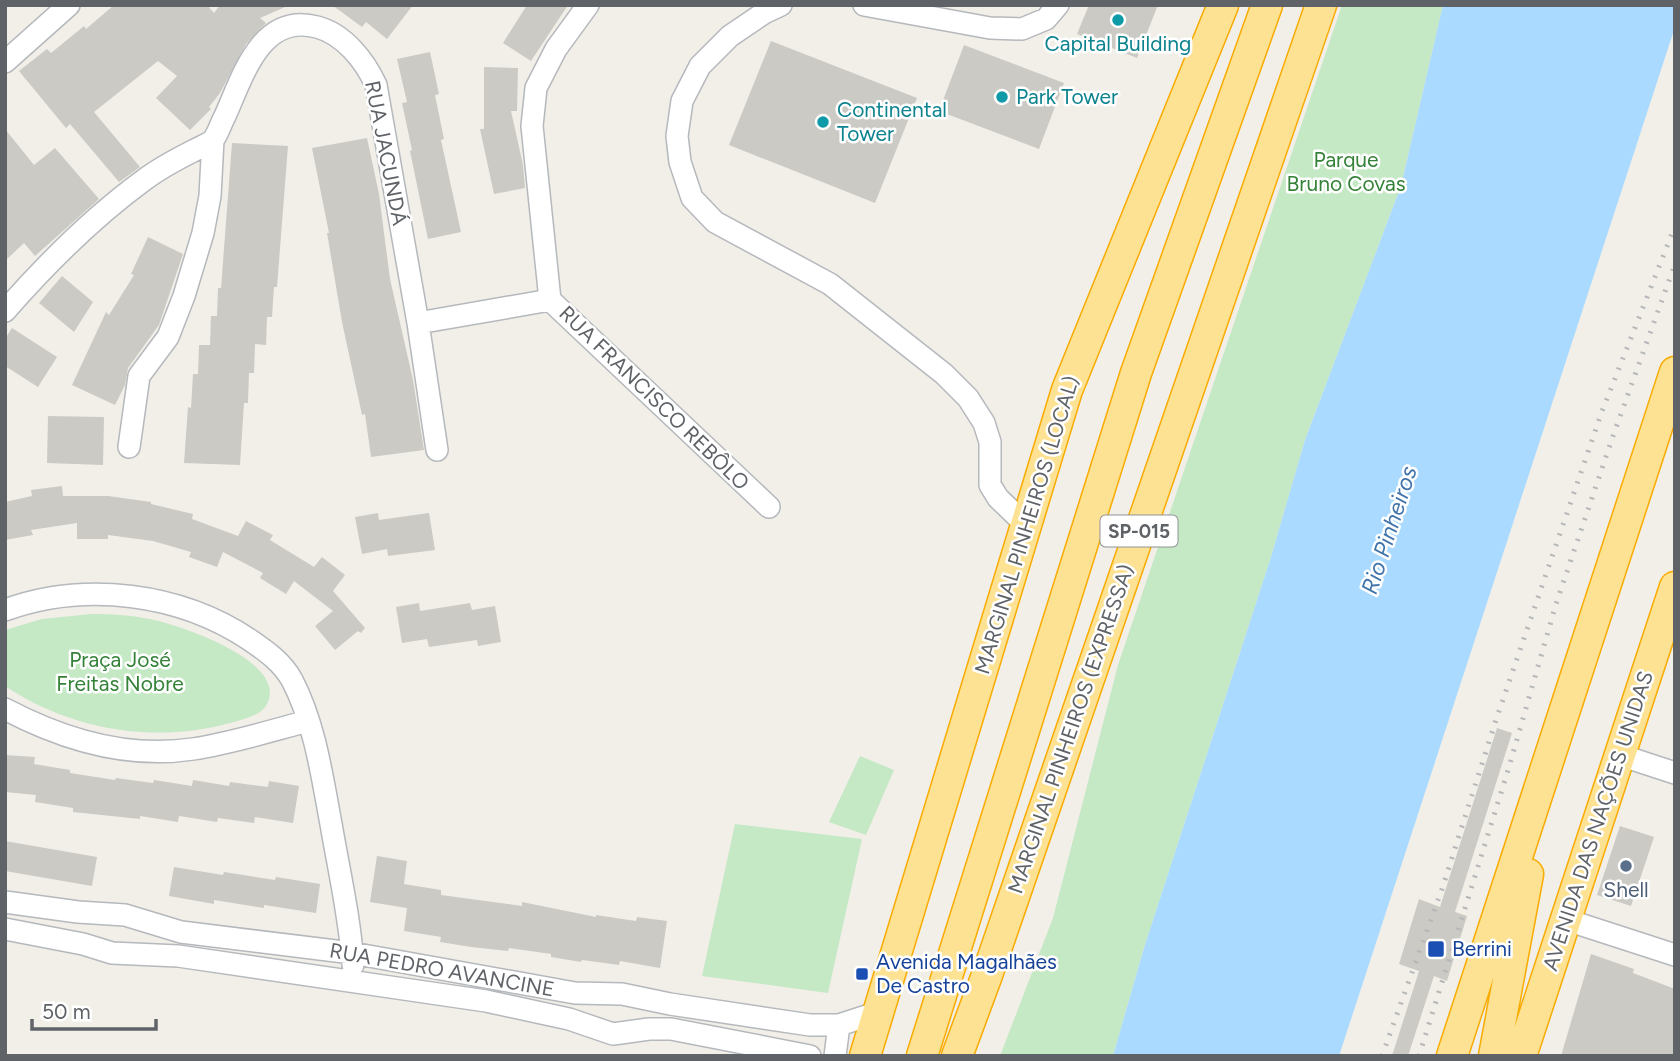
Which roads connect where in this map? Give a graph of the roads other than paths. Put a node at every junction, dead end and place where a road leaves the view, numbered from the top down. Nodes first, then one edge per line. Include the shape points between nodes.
1 (69, 5) edge
2 (588, 5) edge
3 (781, 5) edge
4 (864, 5) edge
5 (1058, 5) edge
6 (1223, 5) edge
7 (1267, 5) edge
8 (1321, 5) edge
9 (5, 62) edge
10 (213, 140) junction
11 (550, 300) junction
12 (5, 310) edge
13 (418, 323) junction
14 (1675, 372) edge
15 (1675, 415) edge
16 (130, 447) dead end
17 (437, 450) dead end
18 (1633, 501) junction
19 (769, 507) dead end
20 (1026, 525) junction
21 (1672, 603) edge
22 (5, 610) edge
23 (5, 709) edge
24 (308, 720) junction
25 (1620, 755) junction
26 (1545, 772) junction
27 (1675, 773) edge
28 (5, 902) edge
29 (108, 915) junction
30 (1567, 919) junction
31 (148, 923) junction
32 (5, 929) edge
33 (100, 950) junction
34 (138, 953) junction
35 (352, 953) junction
36 (1675, 956) edge
37 (354, 982) junction
38 (604, 993) junction
39 (640, 999) junction
40 (879, 1012) junction
41 (839, 1025) junction
42 (591, 1026) junction
43 (639, 1030) junction
44 (810, 1056) edge
45 (835, 1056) edge
46 (865, 1056) edge
47 (922, 1056) edge
48 (957, 1056) edge
49 (1452, 1056) edge
50 (1494, 1056) edge
51 (1521, 1056) edge

1 - 9 street
2 - 11 street, RUA FRANCISCO REBÔLO via 556,49 536,88 532,126
3 - 20 street via 730,36 700,65 682,101 677,136 692,198 715,222 830,284 944,374 984,423 990,442 990,485
4 - 5 street via 990,28 1022,29 1046,19
6 - 20 highway, MARGINAL PINHEIROS (LOCAL) via 1067,390
7 - 47 highway via 1136,373
8 - 48 highway, MARGINAL PINHEIROS (EXPRESSA) / SP-015
10 - 12 street via 126,193 48,262
10 - 13 street, RUA JACUNDÁ via 253,55 267,37 284,26 302,24 338,37 376,85
10 - 16 street via 203,233 168,337 139,376
11 - 13 street
11 - 19 street, RUA FRANCISCO REBÔLO
13 - 17 street, RUA JACUNDÁ
14 - 18 highway
15 - 18 highway
18 - 26 highway
20 - 40 highway, MARGINAL PINHEIROS (LOCAL)
21 - 25 highway, AVENIDA DAS NAÇÕES UNIDAS
22 - 24 street via 34,601 89,595 150,599 186,609 269,653 292,680
23 - 24 street via 87,743 160,751 218,745
24 - 35 street
25 - 27 street
25 - 30 highway, AVENIDA DAS NAÇÕES UNIDAS
26 - 49 highway
26 - 50 highway
28 - 29 street, RUA PEDRO AVANCINE
29 - 31 street, RUA PEDRO AVANCINE
29 - 33 street
30 - 36 street
30 - 51 highway, AVENIDA DAS NAÇÕES UNIDAS
31 - 34 street
31 - 35 street, RUA PEDRO AVANCINE via 181,932
32 - 33 street, RUA PEDRO AVANCINE
33 - 34 street, RUA PEDRO AVANCINE
34 - 37 street, RUA PEDRO AVANCINE
35 - 37 street
35 - 38 street, RUA PEDRO AVANCINE via 575,993
37 - 42 street, RUA PEDRO AVANCINE via 486,1001
38 - 39 street, RUA PEDRO AVANCINE
38 - 42 street via 592,1009
39 - 41 street, RUA PEDRO AVANCINE via 788,1022
39 - 43 street via 643,1016
40 - 41 street, RUA PEDRO AVANCINE
40 - 46 highway, MARGINAL PINHEIROS (LOCAL)
41 - 45 street
42 - 43 street, RUA PEDRO AVANCINE via 613,1034
43 - 44 street, RUA PEDRO AVANCINE via 671,1029

